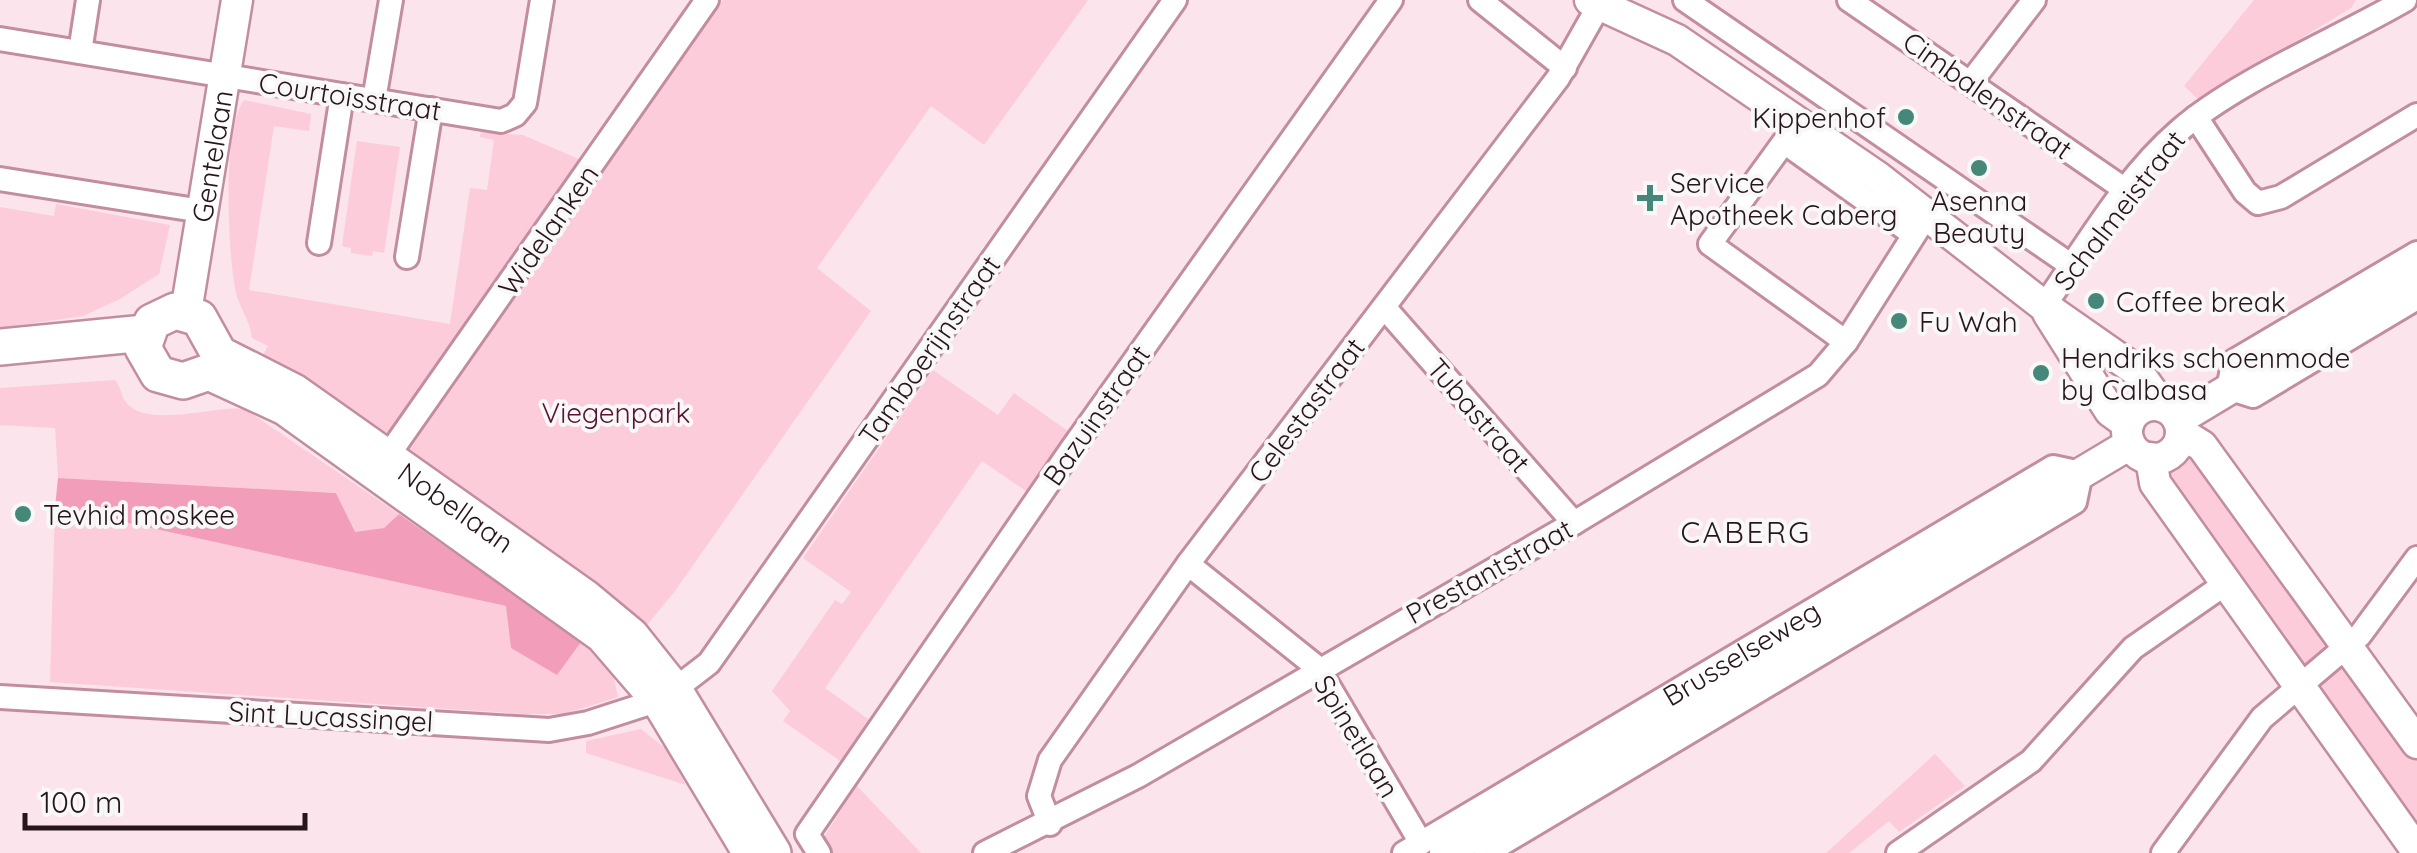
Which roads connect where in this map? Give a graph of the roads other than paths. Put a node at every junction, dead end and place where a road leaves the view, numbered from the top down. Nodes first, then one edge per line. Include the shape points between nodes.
1 (88, 0) edge
2 (237, 0) edge
3 (391, 0) edge
4 (542, 0) edge
5 (707, 0) edge
6 (1175, 0) edge
7 (1391, 0) edge
8 (1480, 0) edge
9 (1684, 0) edge
10 (1850, 0) edge
11 (2034, 0) edge
12 (1597, 1) edge
13 (2393, 3) edge
14 (0, 39) edge
15 (80, 52) junction
16 (1565, 68) junction
17 (224, 76) junction
18 (1971, 82) junction
19 (342, 94) junction
20 (374, 100) junction
21 (431, 109) junction
22 (2417, 116) edge
23 (2196, 117) junction
24 (0, 179) edge
25 (2127, 192) junction
26 (202, 211) junction
27 (1920, 223) junction
28 (319, 242) dead end
29 (2417, 253) edge
30 (407, 257) dead end
31 (2072, 266) junction
32 (2417, 276) edge
33 (2417, 298) edge
34 (2044, 306) junction
35 (1384, 308) junction
36 (186, 312) junction
37 (1846, 342) junction
38 (145, 345) junction
39 (0, 347) edge
40 (210, 361) junction
41 (0, 369) edge
42 (2228, 388) junction
43 (2174, 419) junction
44 (2136, 442) junction
45 (387, 458) junction
46 (2081, 473) junction
47 (1574, 523) junction
48 (2417, 558) edge
49 (1188, 564) junction
50 (2225, 584) junction
51 (2348, 647) junction
52 (1318, 668) junction
53 (2298, 687) junction
54 (666, 695) junction
55 (0, 698) edge
56 (2417, 743) edge
57 (1050, 824) junction
58 (813, 844) edge
59 (1423, 850) edge
60 (2417, 851) edge
61 (751, 853) edge
62 (774, 853) edge
63 (985, 853) edge
64 (1486, 853) edge
65 (1898, 853) edge
66 (2163, 853) edge

1 - 15 street
2 - 17 street, Gentelaan
3 - 20 street
4 - 21 street, Courtoisstraat via 520,111 502,121
5 - 45 street, Widelanken
6 - 54 street, Tamboerijnstraat via 709,663
7 - 58 street, Bazuinstraat via 1071,450
8 - 16 street
9 - 31 street
10 - 18 street, Cimbalenstraat
11 - 18 street
12 - 16 street, Celestastraat
12 - 27 street via 1676,40
13 - 23 street, Schalmeistraat
14 - 15 street, Courtoisstraat
15 - 17 street, Courtoisstraat
16 - 35 street, Celestastraat
17 - 19 street, Courtoisstraat
17 - 26 street, Gentelaan
18 - 25 street, Cimbalenstraat
19 - 20 street, Courtoisstraat
19 - 28 street
20 - 21 street, Courtoisstraat
21 - 30 street
22 - 23 street via 2280,197 2258,202
23 - 25 street, Schalmeistraat
24 - 26 street
25 - 31 street, Schalmeistraat
26 - 36 street, Gentelaan
27 - 34 street
27 - 37 street, Prestantstraat
27 - 37 street via 1784,142 1710,244
29 - 42 street via 2234,361
31 - 34 street, Schalmeistraat
32 - 42 street
33 - 42 street via 2253,396
34 - 43 street via 2137,371
34 - 44 street
35 - 47 street, Tubastraat
35 - 49 street, Celestastraat
36 - 38 main road via 161,316
36 - 40 main road via 204,323
37 - 47 street, Prestantstraat via 1818,375
38 - 39 main road
38 - 40 main road via 158,374 172,380
38 - 41 main road
40 - 45 main road, Nobellaan via 294,392
40 - 54 main road, Nobellaan via 534,582
42 - 43 street
43 - 44 street via 2138,410
43 - 44 street via 2172,452
43 - 51 street via 2202,446
44 - 46 street, Brusselseweg
44 - 50 street via 2155,483
45 - 54 main road, Nobellaan via 611,618
46 - 59 street, Brusselseweg
46 - 64 street, Brusselseweg via 2075,502
47 - 52 street, Prestantstraat
48 - 51 street
49 - 52 street, Spinetlaan
49 - 57 street, Celestastraat via 1050,760 1039,796
50 - 53 street
50 - 65 street via 2133,648 2030,761
51 - 53 street
51 - 56 street
52 - 57 street, Prestantstraat
52 - 59 street, Spinetlaan
53 - 60 street
53 - 66 street via 2262,718
54 - 55 street, Sint Lucassingel via 549,730
54 - 61 main road
54 - 62 main road
57 - 63 street, Prestantstraat

